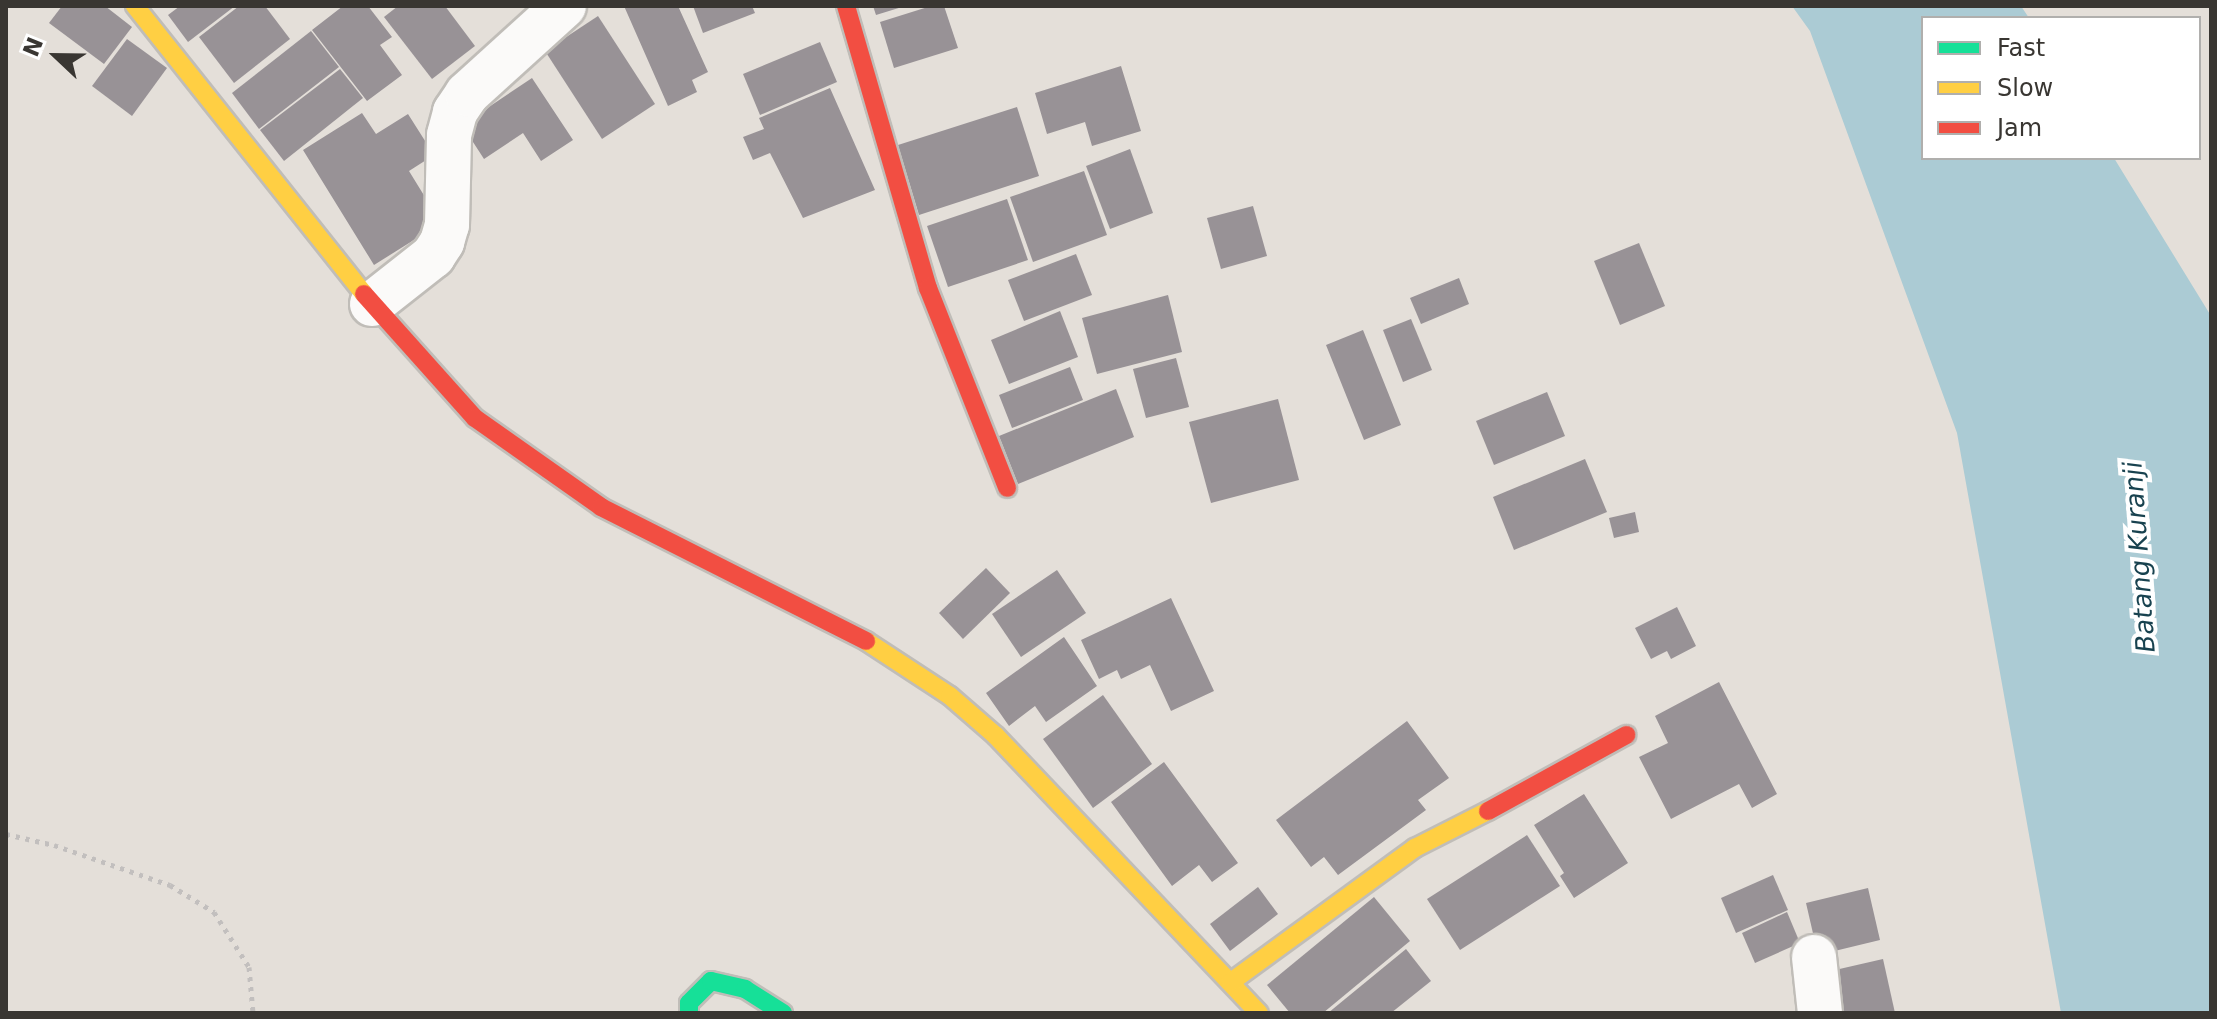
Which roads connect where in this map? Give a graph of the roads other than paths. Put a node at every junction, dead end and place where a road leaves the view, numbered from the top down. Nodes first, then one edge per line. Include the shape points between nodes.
1 (135, 6) edge
2 (564, 6) edge
3 (846, 6) edge
4 (372, 304) junction
5 (1007, 488) dead end
6 (1626, 735) dead end
7 (1814, 957) dead end
8 (1231, 982) junction
9 (689, 1013) edge
10 (783, 1013) edge
11 (1259, 1013) edge
12 (1820, 1013) edge

1 - 4 street
2 - 4 street via 467,94 455,112 442,242 433,256
3 - 5 street via 928,288
4 - 8 street via 475,418 532,461 601,507 861,638 950,696 996,736
6 - 8 street via 1415,848
7 - 12 street
8 - 11 street
9 - 10 street via 689,1003 711,981 745,989

